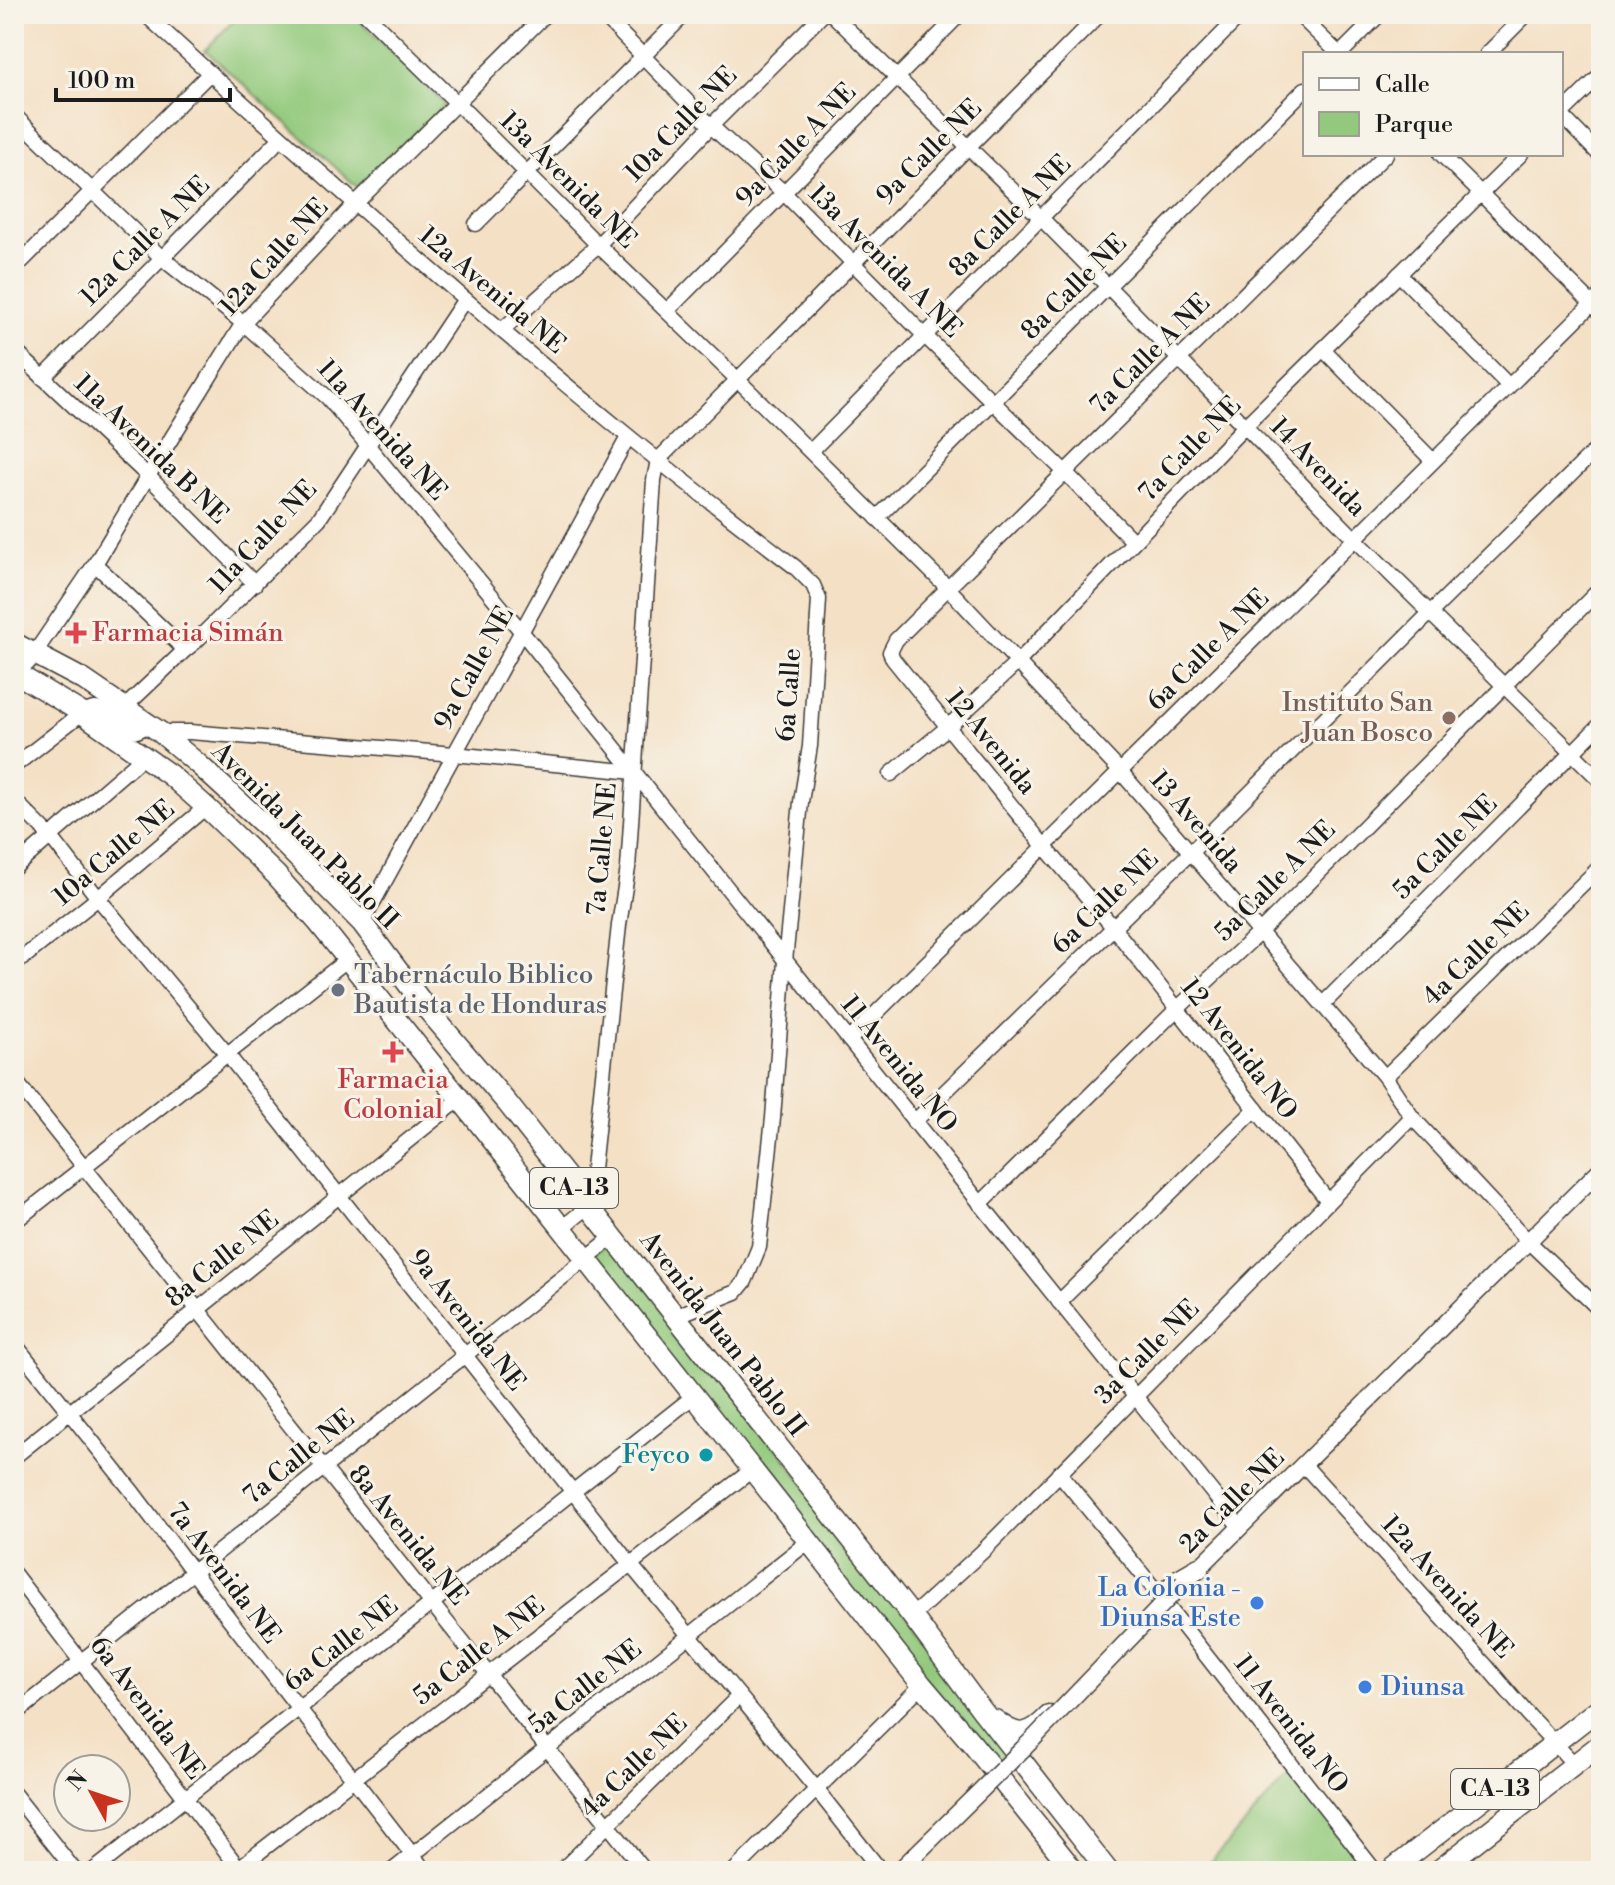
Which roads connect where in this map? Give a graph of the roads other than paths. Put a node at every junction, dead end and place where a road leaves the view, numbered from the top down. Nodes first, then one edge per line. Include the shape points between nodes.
1 (145, 14) edge
2 (366, 14) edge
3 (546, 14) edge
4 (602, 14) edge
5 (685, 14) edge
6 (823, 14) edge
7 (832, 14) edge
8 (960, 14) edge
9 (1100, 14) edge
10 (1242, 14) edge
11 (1298, 14) edge
12 (1380, 14) edge
13 (1527, 14) edge
14 (1337, 52) edge
15 (1341, 52) edge
16 (1489, 52) edge
17 (643, 56) junction
18 (210, 73) junction
19 (1601, 75) edge
20 (897, 77) junction
21 (1303, 91) edge
22 (457, 103) junction
23 (1563, 113) edge
24 (14, 115) edge
25 (1563, 117) edge
26 (711, 126) junction
27 (281, 138) junction
28 (968, 147) junction
29 (1384, 156) edge
30 (1443, 156) edge
31 (1519, 156) edge
32 (1601, 156) edge
33 (527, 173) junction
34 (93, 191) junction
35 (783, 192) junction
36 (1481, 193) junction
37 (355, 204) junction
38 (1041, 218) junction
39 (476, 224) dead end
40 (598, 245) junction
41 (162, 258) junction
42 (853, 263) junction
43 (14, 269) edge
44 (1399, 274) junction
45 (1108, 287) junction
46 (465, 299) junction
47 (1598, 304) edge
48 (667, 311) junction
49 (243, 323) junction
50 (502, 330) junction
51 (925, 336) junction
52 (1323, 349) junction
53 (14, 350) edge
54 (1179, 359) junction
55 (43, 378) junction
56 (737, 379) junction
57 (1509, 386) junction
58 (993, 402) junction
59 (1245, 426) junction
60 (628, 437) junction
61 (1601, 445) edge
62 (368, 447) junction
63 (811, 451) junction
64 (658, 460) junction
65 (1433, 461) junction
66 (1065, 472) junction
67 (148, 476) junction
68 (877, 518) junction
69 (1355, 539) junction
70 (1133, 541) junction
71 (95, 564) junction
72 (255, 584) junction
73 (948, 588) junction
74 (1601, 588) edge
75 (817, 591) joint
76 (1431, 612) junction
77 (521, 631) junction
78 (14, 643) edge
79 (185, 650) junction
80 (35, 653) junction
81 (1018, 662) junction
82 (14, 670) edge
83 (1504, 685) junction
84 (125, 707) junction
85 (82, 713) junction
86 (1601, 724) edge
87 (948, 727) junction
88 (155, 729) junction
89 (1572, 753) junction
90 (454, 754) junction
91 (144, 756) junction
92 (14, 766) edge
93 (1120, 771) junction
94 (634, 772) junction
95 (891, 774) dead end
96 (1601, 781) edge
97 (14, 800) edge
98 (206, 807) junction
99 (51, 837) junction
100 (1044, 846) junction
101 (1191, 852) junction
102 (1601, 866) edge
103 (14, 868) edge
104 (98, 898) junction
105 (362, 923) junction
106 (1113, 927) junction
107 (1260, 932) junction
108 (348, 959) junction
109 (785, 961) junction
110 (14, 965) edge
111 (1323, 1004) junction
112 (1177, 1009) junction
113 (849, 1040) junction
114 (227, 1054) junction
115 (1385, 1077) junction
116 (14, 1079) edge
117 (460, 1099) junction
118 (1256, 1109) junction
119 (1412, 1117) junction
120 (914, 1122) junction
121 (84, 1167) junction
122 (1601, 1169) edge
123 (338, 1196) junction
124 (1328, 1201) junction
125 (980, 1204) junction
126 (589, 1206) junction
127 (14, 1222) edge
128 (562, 1228) junction
129 (613, 1237) junction
130 (1528, 1241) junction
131 (586, 1259) junction
132 (1059, 1302) junction
133 (198, 1309) junction
134 (1601, 1311) edge
135 (676, 1316) junction
136 (14, 1343) edge
137 (465, 1356) junction
138 (694, 1396) junction
139 (1136, 1397) junction
140 (68, 1413) junction
141 (14, 1457) edge
142 (1303, 1464) junction
143 (324, 1468) junction
144 (752, 1470) junction
145 (1059, 1473) junction
146 (573, 1492) junction
147 (1240, 1527) junction
148 (809, 1541) junction
149 (630, 1564) junction
150 (1199, 1568) junction
151 (193, 1572) junction
152 (14, 1574) edge
153 (1164, 1602) junction
154 (432, 1603) junction
155 (912, 1616) junction
156 (689, 1636) junction
157 (82, 1661) junction
158 (488, 1674) junction
159 (922, 1685) junction
160 (739, 1696) junction
161 (1601, 1707) edge
162 (299, 1708) junction
163 (981, 1709) junction
164 (14, 1715) edge
165 (1041, 1732) junction
166 (1555, 1743) junction
167 (1601, 1744) edge
168 (974, 1746) junction
169 (547, 1748) junction
170 (1575, 1765) junction
171 (353, 1779) junction
172 (1042, 1787) junction
173 (817, 1790) junction
174 (14, 1794) edge
175 (975, 1797) junction
176 (185, 1798) junction
177 (1021, 1804) junction
178 (608, 1825) junction
179 (1040, 1829) junction
180 (412, 1855) junction
181 (1110, 1869) edge
182 (238, 1870) edge
183 (75, 1871) edge
184 (93, 1871) edge
185 (392, 1871) edge
186 (425, 1871) edge
187 (561, 1871) edge
188 (645, 1871) edge
189 (734, 1871) edge
190 (881, 1871) edge
191 (891, 1871) edge
192 (899, 1871) edge
193 (908, 1871) edge
194 (1060, 1871) edge
195 (1074, 1871) edge
196 (1375, 1871) edge
197 (1390, 1871) edge
198 (1438, 1871) edge

1 - 18 street, 12a Avenida NE
2 - 22 street, 13a Avenida NE
3 - 22 street, 12a Calle NE
4 - 17 street, 13a Avenida A NE
5 - 17 street
6 - 26 street, 10a Calle NE
7 - 20 street, 14 Avenida
8 - 20 street, 9a Calle A NE
9 - 28 street, 9a Calle NE
10 - 38 street, 8a Calle A NE
11 - 14 street
12 - 15 street
13 - 16 street
17 - 26 street, 13a Avenida A NE
17 - 33 street
18 - 27 street, 12a Avenida NE
18 - 34 street
19 - 23 street
20 - 28 street, 14 Avenida
20 - 35 street, 9a Calle A NE
21 - 45 street, 8a Calle NE
22 - 33 street, 13a Avenida NE
22 - 37 street, 12a Calle NE
24 - 34 street, 11a Avenida NE
25 - 32 street
26 - 35 street, 13a Avenida A NE
26 - 40 street, 10a Calle NE
27 - 37 street, 12a Avenida NE
27 - 41 street, 12a Calle A NE
28 - 38 street, 14 Avenida
28 - 42 street, 9a Calle NE
29 - 54 street, 7a Calle A NE
30 - 36 street
31 - 36 street, 7a Calle NE
33 - 39 street
33 - 40 street, 13a Avenida NE
34 - 41 street, 11a Avenida NE
34 - 43 street
35 - 42 street, 13a Avenida A NE
35 - 48 street, 9a Calle A NE
36 - 44 street, 7a Calle NE
36 - 47 street
37 - 46 street, 12a Avenida NE
37 - 49 street, 12a Calle NE
38 - 45 street, 14 Avenida
38 - 51 street, 8a Calle A NE
40 - 48 street, 13a Avenida NE
40 - 50 street, 10a Calle NE
41 - 49 street, 11a Avenida NE
41 - 55 street, 12a Calle A NE
42 - 51 street, 13a Avenida A NE
42 - 56 street, 9a Calle NE
44 - 52 street, 7a Calle NE
44 - 57 street
45 - 54 street, 14 Avenida
45 - 58 street, 8a Calle NE
46 - 50 street, 12a Avenida NE
46 - 62 street, 11a Calle NE
47 - 57 street, 6a Calle A NE
48 - 56 street, 13a Avenida NE
49 - 62 street, 11a Avenida NE via 328,398
49 - 67 street, 12a Calle NE
50 - 60 street, 12a Avenida NE
51 - 58 street, 13a Avenida A NE
51 - 63 street, 8a Calle A NE
52 - 59 street, 7a Calle NE
52 - 65 street
53 - 55 street, 11a Avenida B NE
54 - 59 street, 14 Avenida
54 - 66 street, 7a Calle A NE
55 - 67 street, 11a Avenida B NE
56 - 63 street, 13 Avenida
56 - 64 street, 9a Calle NE
57 - 65 street, 6a Calle A NE
58 - 66 street, 13a Avenida A NE
58 - 68 street, 8a Calle NE
59 - 69 street, 14 Avenida
59 - 70 street, 7a Calle NE
60 - 64 street, 12a Avenida NE
60 - 77 street, 9a Calle NE
61 - 76 street, 6a Calle NE
62 - 72 street, 11a Calle NE via 319,519
62 - 77 street, 11a Avenida NE
63 - 68 street, 13 Avenida
64 - 75 street, 12a Avenida NE via 795,567
64 - 94 street, 7a Calle NE
65 - 69 street, 6a Calle A NE
66 - 70 street, 13a Avenida A NE
66 - 73 street, 7a Calle A NE
67 - 71 street, 12a Calle NE
67 - 72 street, 11a Avenida B NE
68 - 73 street, 13 Avenida
69 - 76 street, 14 Avenida
69 - 93 street, 6a Calle A NE
70 - 81 street, 7a Calle NE
71 - 79 street
71 - 80 street, 12a Calle NE
72 - 79 street, 11a Calle NE
73 - 81 street, 13 Avenida
73 - 87 street, 12 Avenida via 890,652
74 - 83 street, 5a Calle A NE
75 - 109 street, 6a Calle via 810,746
76 - 83 street, 14 Avenida
76 - 101 street, 6a Calle NE
77 - 90 street, 9a Calle NE
77 - 94 street, 11 Avenida NO
78 - 80 highway, Avenida Juan Pablo II / CA-13
79 - 84 street, 11a Calle NE
80 - 82 street
80 - 84 highway, Avenida Juan Pablo II / CA-13
81 - 87 street, 7a Calle NE
81 - 93 street, 13 Avenida
82 - 85 highway, Avenida Juan Pablo II / CA-13
83 - 89 street, 14 Avenida
83 - 107 street, 5a Calle A NE
84 - 88 highway, Avenida Juan Pablo II / CA-13
85 - 88 street via 94,709 126,728
85 - 91 highway, Avenida Juan Pablo II / CA-13
85 - 92 street
86 - 89 street, 5a Calle NE
87 - 95 street, 7a Calle NE
87 - 100 street, 12 Avenida
88 - 90 street
88 - 105 highway, Avenida Juan Pablo II / CA-13 via 270,830
89 - 96 street, 14 Avenida
89 - 111 street, 5a Calle NE
90 - 94 street
90 - 105 street, 9a Calle NE
91 - 98 highway, Avenida Juan Pablo II / CA-13
91 - 99 street
93 - 100 street, 6a Calle A NE
93 - 101 street, 13 Avenida
94 - 109 street, 11 Avenida NO
94 - 126 street, 7a Calle NE
97 - 99 street, 9a Avenida NE
98 - 104 street, 10a Calle NE
98 - 108 highway, Avenida Juan Pablo II / CA-13 via 276,875
99 - 103 street
99 - 104 street, 9a Avenida NE
100 - 106 street, 12 Avenida
100 - 113 street, 6a Calle A NE
101 - 106 street, 6a Calle NE
101 - 107 street, 13 Avenida
102 - 115 street, 4a Calle NE
104 - 110 street, 10a Calle NE
104 - 114 street, 9a Avenida NE
105 - 126 highway, Avenida Juan Pablo II / CA-13
106 - 112 street, 12 Avenida NO
106 - 120 street, 6a Calle NE
107 - 111 street, 13 Avenida
107 - 112 street, 5a Calle A NE
108 - 114 street
108 - 117 highway, Avenida Juan Pablo II / CA-13
109 - 113 street, 11 Avenida NO
109 - 135 street via 759,1247 736,1292
111 - 115 street, 13 Avenida
112 - 118 street, 12 Avenida NO
112 - 125 street, 5a Calle A NE
113 - 120 street, 11 Avenida NO
114 - 121 street
114 - 123 street, 9a Avenida NE
115 - 119 street, 13 Avenida
116 - 121 street, 8a Avenida NE
117 - 123 street, 8a Calle NE
117 - 128 highway, Avenida Juan Pablo II / CA-13
118 - 124 street, 12 Avenida NO
118 - 132 street
119 - 124 street, 3a Calle NE
119 - 130 street, 13 Avenida
120 - 125 street, 11 Avenida NO
121 - 127 street
121 - 133 street, 8a Avenida NE
122 - 130 main road, 2a Calle NE
123 - 133 street, 8a Calle NE
123 - 137 street, 9a Avenida NE
124 - 139 street, 3a Calle NE
125 - 132 street, 11 Avenida NO
126 - 128 street
126 - 129 highway, Avenida Juan Pablo II / CA-13
128 - 131 highway, Avenida Juan Pablo II / CA-13
129 - 131 street, 7a Calle NE
129 - 135 highway, Avenida Juan Pablo II / CA-13
130 - 134 street, 13 Avenida
130 - 142 main road, 2a Calle NE
131 - 137 street, 7a Calle NE
131 - 138 highway, Avenida Juan Pablo II / CA-13
132 - 139 street, 11 Avenida NO
133 - 140 street, 8a Calle NE
133 - 143 street, 8a Avenida NE
135 - 155 highway, Avenida Juan Pablo II / CA-13
136 - 140 street, 7a Avenida NE
137 - 143 street, 7a Calle NE
137 - 146 street, 9a Avenida NE
138 - 144 highway, Avenida Juan Pablo II / CA-13
138 - 146 street, 6a Calle NE
139 - 145 street, 3a Calle NE
139 - 147 street, 11 Avenida NO
140 - 141 street, 8a Calle NE
140 - 151 street, 7a Avenida NE
142 - 147 main road, 2a Calle NE
142 - 166 street, 12a Avenida NE
143 - 151 street, 7a Calle NE
143 - 154 street, 8a Avenida NE
144 - 148 highway, Avenida Juan Pablo II / CA-13
144 - 149 street, 5a Calle A NE
145 - 153 street, 11 Avenida NO
145 - 155 street, 3a Calle NE
146 - 149 street, 9a Avenida NE
146 - 154 street, 6a Calle NE
147 - 150 main road, 2a Calle NE
148 - 156 street, 5a Calle NE
148 - 159 highway, Avenida Juan Pablo II / CA-13
149 - 156 street, 9a Avenida NE
149 - 158 street, 5a Calle A NE
150 - 153 highway via 1180,1579
150 - 192 main road, 2a Calle NE, bridge
151 - 157 street, 7a Calle NE
151 - 162 street, 7a Avenida NE
152 - 157 street, 6a Avenida NE
153 - 165 highway
153 - 196 street, 11 Avenida NO
154 - 158 street, 8a Avenida NE
154 - 162 street, 6a Calle NE
155 - 163 highway, Avenida Juan Pablo II / CA-13
156 - 160 street, 9a Avenida NE
156 - 169 street, 5a Calle NE
157 - 164 street, 7a Calle NE
157 - 176 street, 6a Avenida NE
158 - 169 street, 8a Avenida NE
158 - 171 street, 5a Calle A NE
159 - 168 highway, Avenida Juan Pablo II / CA-13
159 - 173 street
160 - 173 street, 9a Avenida NE
160 - 178 street, 4a Calle NE
161 - 166 highway, CA-13
162 - 171 street, 7a Avenida NE
162 - 176 street, 6a Calle NE
163 - 165 highway via 1019,1734
163 - 172 highway, Avenida Juan Pablo II / CA-13
165 - 172 highway via 1031,1755
166 - 170 street, 12a Avenida NE
166 - 197 highway, CA-13
167 - 170 highway, CA-13
168 - 175 highway via 983,1774
168 - 177 highway, Avenida Juan Pablo II / CA-13
169 - 178 street, 8a Avenida NE
169 - 180 street, 5a Calle NE
170 - 198 highway, CA-13
171 - 180 street, 7a Avenida NE
171 - 182 street, 5a Calle A NE
172 - 181 highway, Avenida Juan Pablo II / CA-13 via 1060,1811 1090,1833
173 - 189 street
173 - 190 street, 9a Avenida NE
174 - 183 street
175 - 177 highway via 994,1791
175 - 191 highway
175 - 193 highway
176 - 182 street, 6a Avenida NE
176 - 184 street, 6a Calle NE
177 - 179 highway, Avenida Juan Pablo II / CA-13
178 - 187 street, 4a Calle NE
178 - 188 street, 8a Avenida NE
179 - 194 highway
179 - 195 highway, Avenida Juan Pablo II
180 - 185 street, 5a Calle NE
180 - 186 street, 7a Avenida NE

